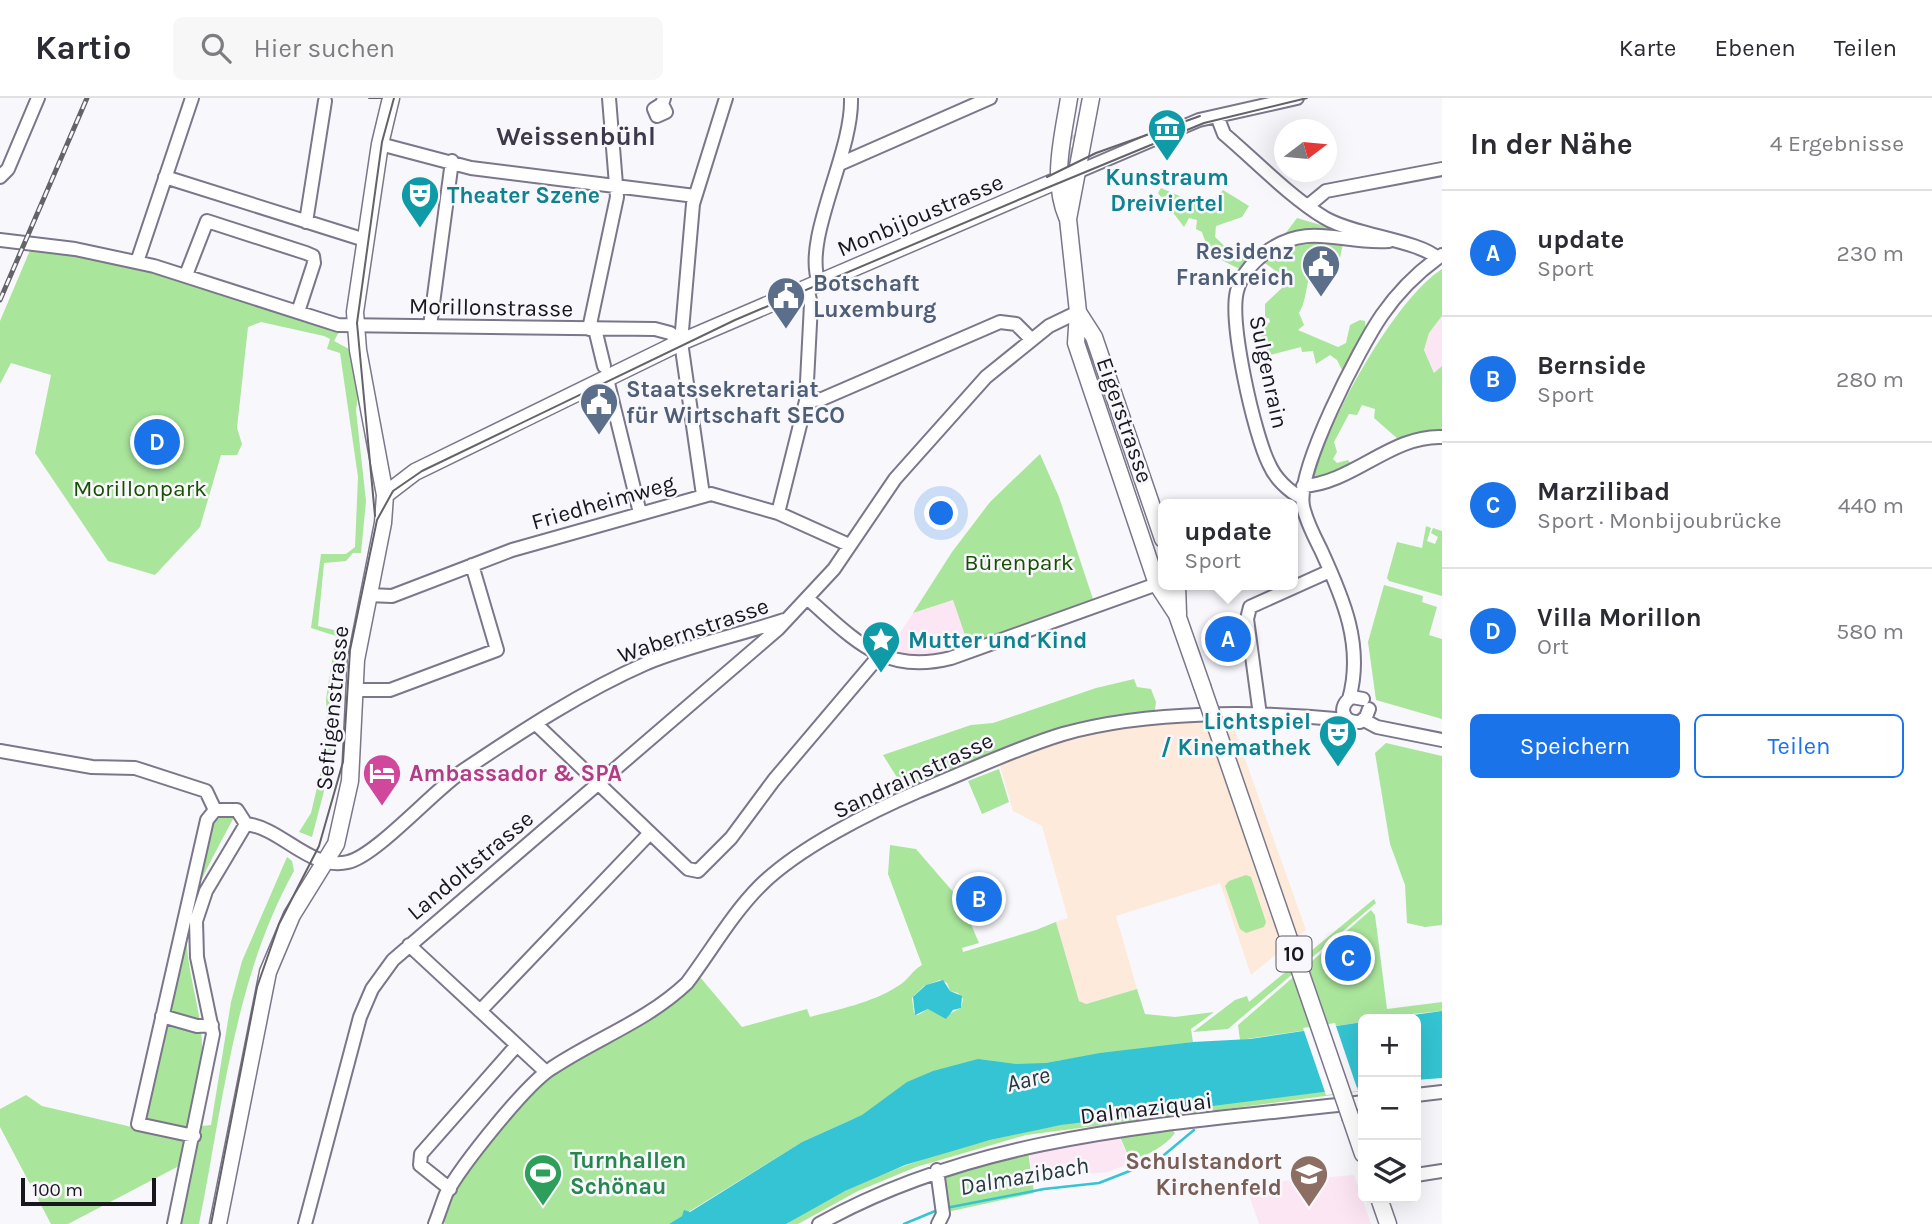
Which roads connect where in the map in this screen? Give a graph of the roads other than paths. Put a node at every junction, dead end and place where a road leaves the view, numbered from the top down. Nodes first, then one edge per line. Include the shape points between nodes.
1 (38, 98) edge
2 (192, 98) edge
3 (391, 98) edge
4 (609, 98) edge
5 (726, 98) edge
6 (851, 98) edge
7 (990, 98) edge
8 (1069, 98) edge
9 (1079, 98) edge
10 (1091, 98) edge
11 (1228, 98) edge
12 (1297, 98) edge
13 (325, 101) dead end
14 (1221, 115) junction
15 (1074, 136) junction
16 (380, 144) junction
17 (452, 160) junction
18 (842, 163) junction
19 (1442, 169) edge
20 (1077, 172) junction
21 (0, 177) edge
22 (165, 177) junction
23 (1059, 180) junction
24 (617, 188) junction
25 (695, 196) junction
26 (1309, 205) junction
27 (1068, 219) junction
28 (306, 222) junction
29 (0, 240) edge
30 (365, 240) junction
31 (1389, 241) junction
32 (1440, 256) edge
33 (137, 262) junction
34 (186, 275) junction
35 (813, 285) junction
36 (298, 312) junction
37 (1078, 312) junction
38 (355, 326) junction
39 (430, 326) junction
40 (592, 329) junction
41 (1031, 339) junction
42 (681, 342) junction
43 (1092, 364) junction
44 (606, 372) junction
45 (806, 401) junction
46 (1442, 437) edge
47 (381, 458) junction
48 (415, 472) junction
49 (1302, 492) junction
50 (385, 495) junction
51 (703, 495) junction
52 (640, 513) junction
53 (778, 513) junction
54 (1158, 527) edge
55 (849, 545) junction
56 (472, 565) junction
57 (1158, 566) edge
58 (1330, 571) junction
59 (1158, 583) edge
60 (1298, 585) edge
61 (1167, 590) edge
62 (1177, 590) edge
63 (1288, 590) edge
64 (368, 595) junction
65 (808, 599) junction
66 (1178, 616) junction
67 (788, 619) junction
68 (879, 656) junction
69 (1354, 676) junction
70 (354, 690) junction
71 (1346, 702) junction
72 (1365, 709) junction
73 (1260, 715) junction
74 (1321, 715) junction
75 (1347, 720) junction
76 (537, 725) junction
77 (1442, 740) edge
78 (0, 751) edge
79 (596, 785) junction
80 (215, 810) junction
81 (246, 824) junction
82 (650, 833) junction
83 (326, 861) junction
84 (409, 944) junction
85 (480, 1011) junction
86 (161, 1021) junction
87 (212, 1025) junction
88 (517, 1045) junction
89 (546, 1072) junction
90 (1442, 1092) edge
91 (1421, 1094) edge
92 (1358, 1103) edge
93 (194, 1136) junction
94 (1358, 1140) edge
95 (937, 1170) junction
96 (450, 1189) junction
97 (1383, 1203) edge
98 (941, 1214) edge
99 (174, 1224) edge
100 (218, 1224) edge
101 (305, 1224) edge
102 (435, 1224) edge
103 (819, 1224) edge
104 (1388, 1224) edge

1 - 21 street via 8,169
2 - 22 street
3 - 16 main road, Seftigenstrasse
4 - 24 street
5 - 25 street
6 - 18 street
7 - 18 street
8 - 15 main road, Eigerstrasse
9 - 15 main road, Eigerstrasse
10 - 15 main road, Eigerstrasse
11 - 14 street
12 - 14 street, Monbijoustrasse
13 - 28 street
14 - 20 street, Monbijoustrasse
14 - 26 street, Sulgenrain via 1224,134
15 - 20 main road, Eigerstrasse
15 - 23 main road, Eigerstrasse
16 - 17 street
16 - 30 main road, Seftigenstrasse
17 - 24 street via 471,168
17 - 39 street
18 - 35 street via 820,232
19 - 26 street via 1324,191
20 - 23 main road, Monbijoustrasse
20 - 27 main road, Eigerstrasse
22 - 28 street
22 - 33 street
23 - 27 main road, Eigerstrasse via 1060,201
23 - 35 main road, Monbijoustrasse
24 - 25 street
24 - 40 street
25 - 42 street
26 - 31 street, Sulgenrain via 1327,219
27 - 37 main road, Eigerstrasse
28 - 30 street
29 - 33 street, Morillonstrasse
30 - 38 main road, Seftigenstrasse
31 - 32 street, Sulgenrain
31 - 49 street, Sulgenrain via 1324,234 1294,237 1264,254 1242,277 1234,324 1264,453 1274,474 1292,493
32 - 49 street via 1399,293 1375,326 1319,442
33 - 34 street, Morillonstrasse
34 - 36 street, Morillonstrasse
34 - 36 street via 207,221 306,253 313,256 314,263
35 - 42 main road, Monbijoustrasse
35 - 45 street
36 - 38 street, Morillonstrasse
37 - 41 street, Wabernstrasse
37 - 43 main road, Eigerstrasse via 1094,337
38 - 39 street, Morillonstrasse
38 - 47 main road, Seftigenstrasse
39 - 40 street, Morillonstrasse
40 - 42 street, Morillonstrasse via 658,329
40 - 44 street
41 - 45 street via 1016,324 1000,322 822,399
41 - 55 street, Wabernstrasse via 986,377 903,470
42 - 44 main road, Monbijoustrasse
42 - 51 street
43 - 54 main road, Eigerstrasse
43 - 57 main road, Eigerstrasse / 10
44 - 48 main road, Monbijoustrasse
44 - 52 street
45 - 53 street
46 - 49 street via 1410,442
47 - 48 main road via 398,470
47 - 50 main road, Seftigenstrasse
48 - 50 main road, Monbijoustrasse
49 - 58 street via 1308,522
50 - 64 main road, Seftigenstrasse
51 - 52 street, Friedheimweg
51 - 53 street, Friedheimweg via 720,494
52 - 56 street, Friedheimweg
53 - 55 street, Friedheimweg
55 - 65 street, Wabernstrasse
56 - 64 street, Friedheimweg via 390,596
56 - 70 street via 497,650 390,690
58 - 60 street
58 - 69 street via 1348,615
59 - 68 street via 934,662
61 - 66 main road, Eigerstrasse / 10
62 - 66 main road, Eigerstrasse
63 - 73 street via 1250,607 1247,619
64 - 70 main road, Seftigenstrasse
65 - 67 street, Wabernstrasse
65 - 68 street
66 - 94 main road, Eigerstrasse / 10, bridge
67 - 76 street, Wabernstrasse via 658,659
67 - 79 street, Landoltstrasse
68 - 82 street via 703,868 688,869
69 - 71 street
69 - 72 street
70 - 83 main road, Seftigenstrasse via 350,781 340,832
71 - 72 street
71 - 74 street, Sandrainstrasse
71 - 75 street
72 - 75 street, Sandrainstrasse via 1356,723
72 - 77 street via 1389,726
73 - 74 street, Sandrainstrasse
73 - 89 street, Sandrainstrasse via 1154,718 1082,729 1018,750 880,808 832,835 760,886 687,983 659,1007
74 - 75 street, Sandrainstrasse
76 - 79 street
76 - 83 street, Wabernstrasse via 459,773 354,860
78 - 80 street via 89,766 135,768 206,791
79 - 82 street
79 - 84 street, Landoltstrasse
80 - 81 street via 237,810
80 - 86 street via 207,820
81 - 83 street via 260,826
81 - 87 street via 206,891 197,921 197,957
82 - 85 street
83 - 100 main road, Seftigenstrasse via 287,925 268,972
84 - 85 street
84 - 101 street, Landoltstrasse via 380,976 365,1004
85 - 88 street
86 - 87 street
86 - 93 street via 138,1124
87 - 93 street via 210,1061
88 - 89 street
88 - 96 street via 421,1154 420,1165
89 - 96 street, Sandrainstrasse
90 - 91 street
92 - 95 street, Dalmaziquai via 1062,1140
93 - 99 street
95 - 98 street
95 - 103 street, Dalmaziquai via 863,1200
96 - 102 street, Sandrainstrasse
97 - 104 main road

